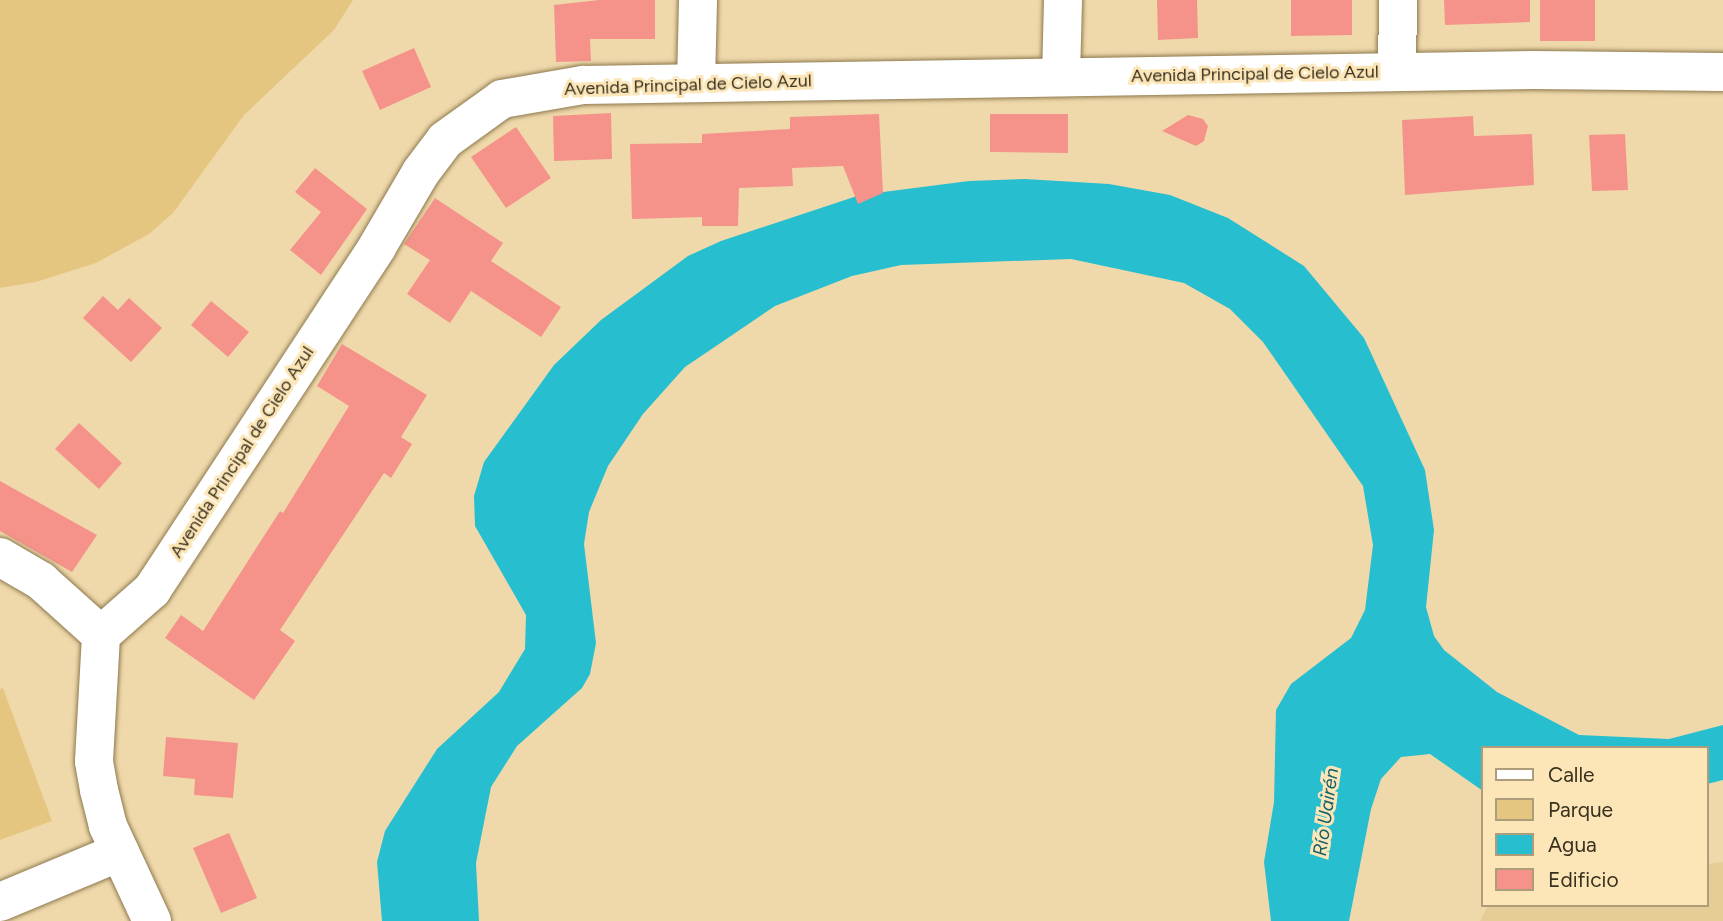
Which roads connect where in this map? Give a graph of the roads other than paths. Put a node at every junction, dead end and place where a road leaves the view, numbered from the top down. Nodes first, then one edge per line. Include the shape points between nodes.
1 (698, 0) edge
2 (1063, 0) edge
3 (1398, 0) edge
4 (1397, 72) junction
5 (1723, 72) edge
6 (1061, 78) junction
7 (696, 83) junction
8 (0, 557) edge
9 (101, 635) junction
10 (120, 852) junction
11 (0, 902) edge
12 (152, 921) edge

1 - 7 street
2 - 6 street
3 - 4 street
4 - 5 street, Avenida Principal de Cielo Azul
4 - 6 street, Avenida Principal de Cielo Azul
6 - 7 street, Avenida Principal de Cielo Azul
7 - 9 street, Avenida Principal de Cielo Azul via 583,85 502,99 445,139 152,590
8 - 9 street via 41,581
9 - 10 street via 94,761 108,826
10 - 11 street
10 - 12 street

